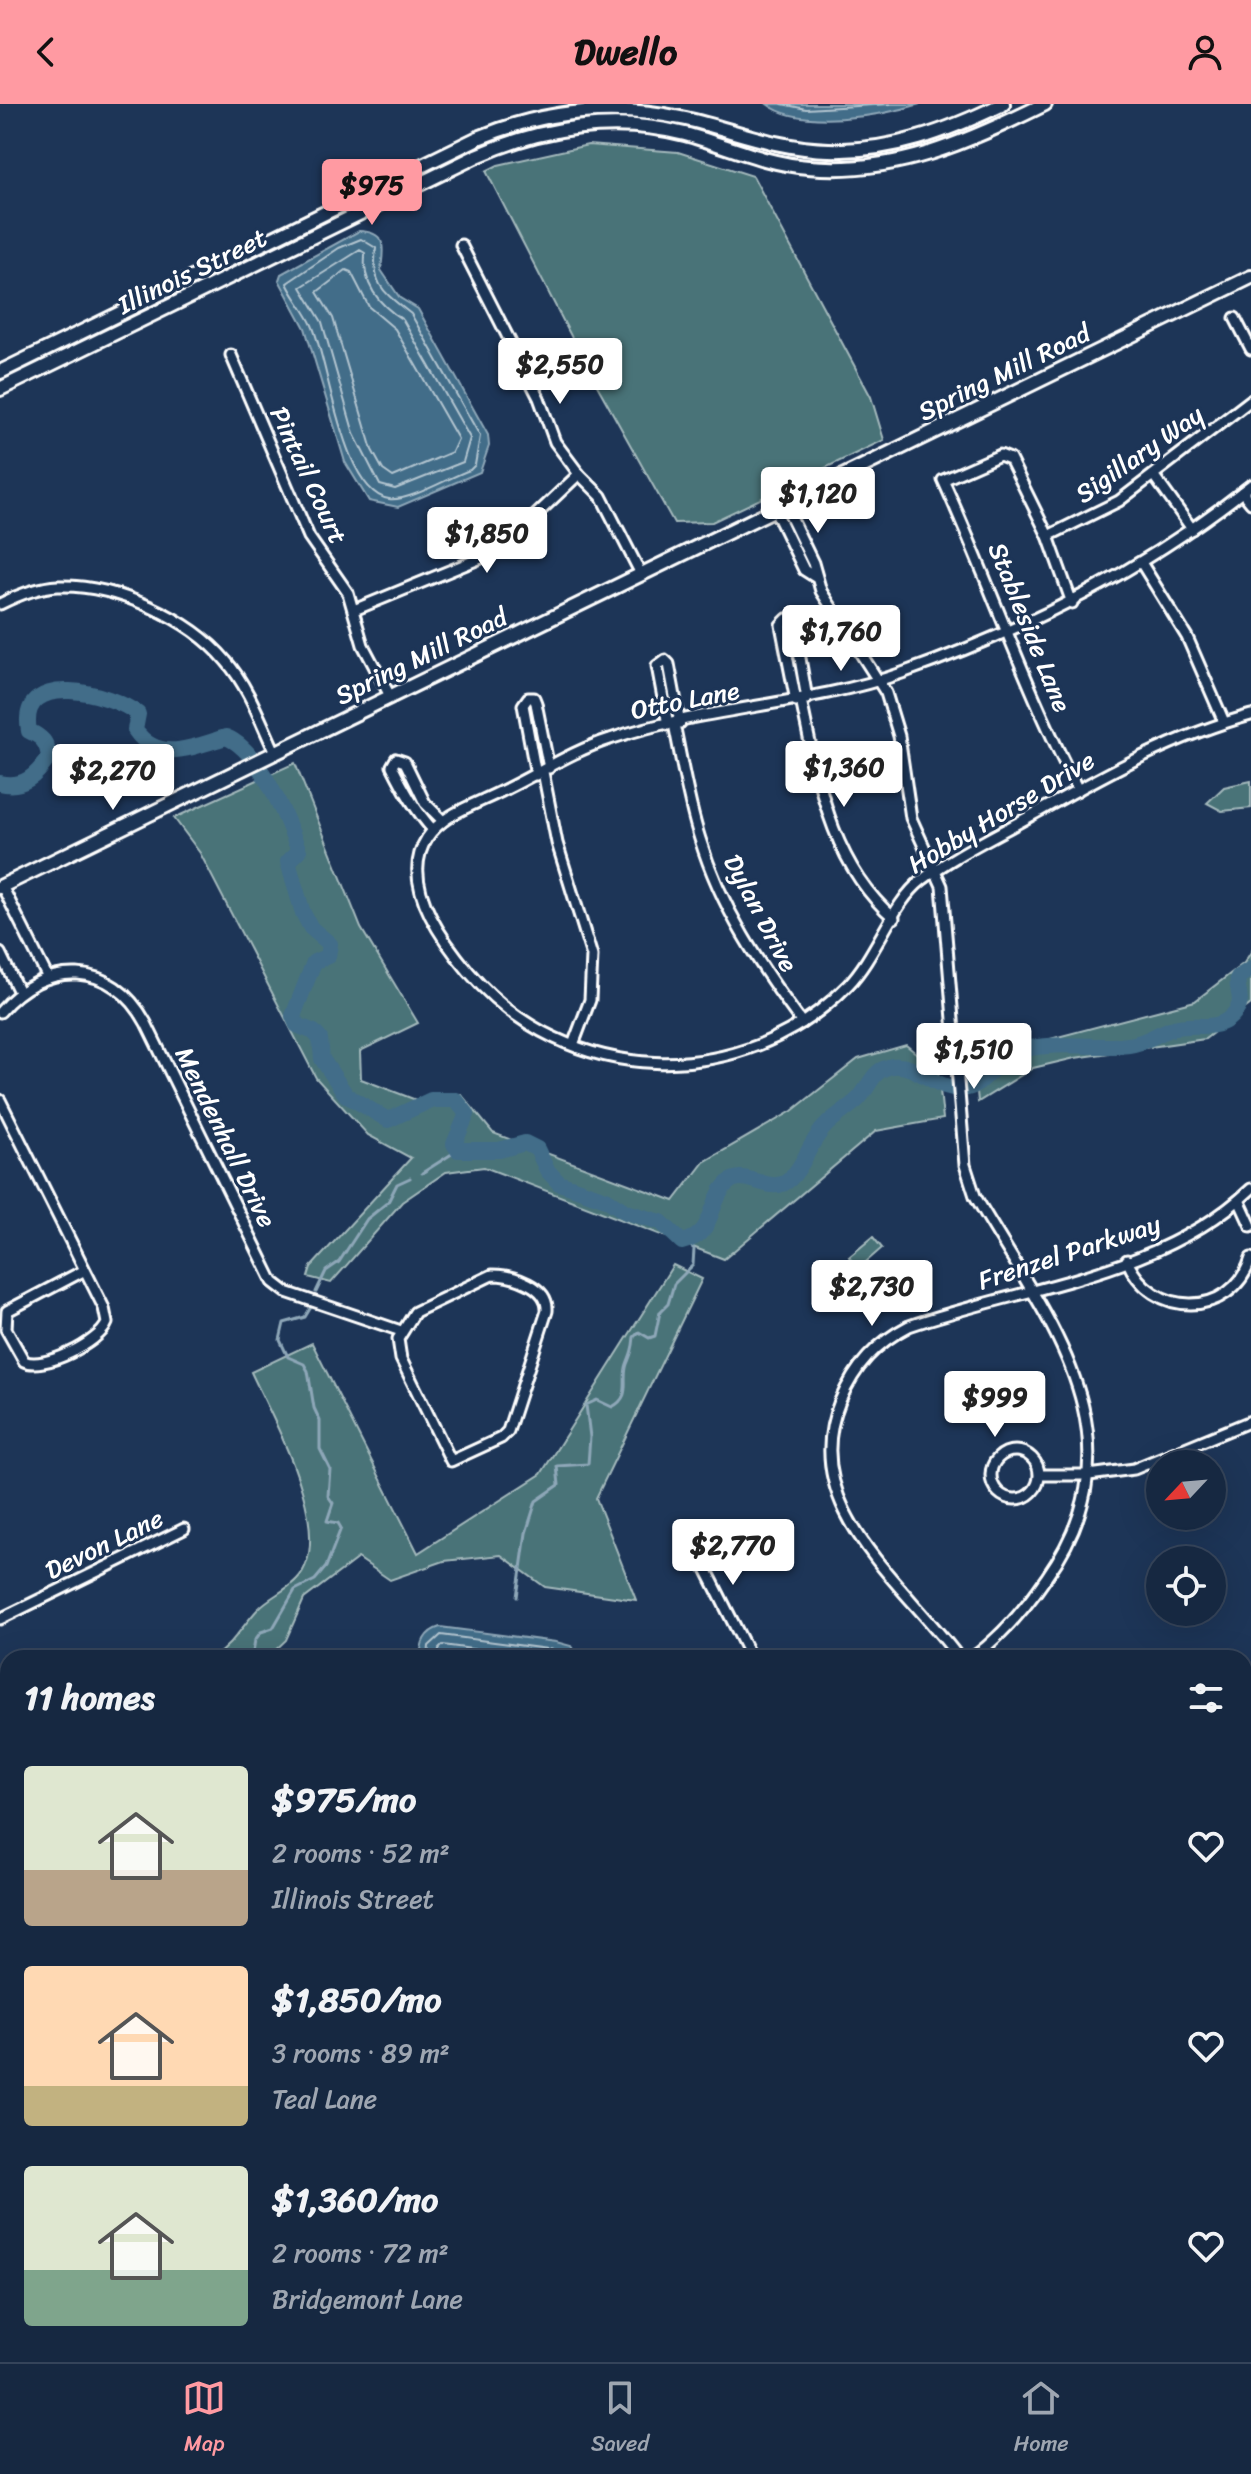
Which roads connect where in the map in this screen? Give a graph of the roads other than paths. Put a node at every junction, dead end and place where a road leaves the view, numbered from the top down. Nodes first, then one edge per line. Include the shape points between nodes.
1 (1003, 104) edge
2 (1045, 104) edge
3 (461, 245) dead end
4 (1251, 277) edge
5 (1235, 318) dead end
6 (1251, 349) edge
7 (231, 355) dead end
8 (0, 372) edge
9 (0, 389) edge
10 (1251, 400) edge
11 (579, 474) junction
12 (1154, 476) junction
13 (1251, 485) edge
14 (1242, 492) junction
15 (1251, 503) edge
16 (779, 506) junction
17 (1192, 529) junction
18 (1048, 536) junction
19 (1142, 564) junction
20 (641, 574) junction
21 (1072, 603) junction
22 (0, 604) edge
23 (354, 610) junction
24 (1009, 633) junction
25 (879, 681) junction
26 (390, 696) junction
27 (801, 700) junction
28 (1251, 715) edge
29 (1224, 722) junction
30 (674, 724) junction
31 (275, 752) junction
32 (543, 772) junction
33 (1078, 790) junction
34 (443, 821) junction
35 (433, 830) junction
36 (937, 870) junction
37 (1, 887) edge
38 (894, 918) junction
39 (0, 953) edge
40 (48, 978) junction
41 (19, 992) junction
42 (0, 1012) edge
43 (802, 1023) junction
44 (573, 1045) junction
45 (0, 1100) edge
46 (1251, 1189) edge
47 (1239, 1200) junction
48 (1251, 1226) edge
49 (1251, 1258) edge
50 (1127, 1260) junction
51 (85, 1270) junction
52 (1029, 1290) junction
53 (401, 1331) junction
54 (1251, 1421) edge
55 (1040, 1475) junction
56 (1089, 1475) junction
57 (184, 1529) dead end
58 (687, 1531) dead end
59 (0, 1619) edge
60 (747, 1650) edge
61 (952, 1650) edge
62 (982, 1650) edge

1 - 8 street, Illinois Street via 925,138 853,150 780,145 638,110 589,110 524,121 470,141
2 - 9 street, Illinois Street via 939,152 853,168 793,166 651,128 602,125 530,136 477,156
3 - 11 street via 539,398 555,442
4 - 16 street, Spring Mill Road
5 - 6 street
7 - 23 street, Pintail Court via 315,548 341,581
10 - 12 street, Sigillary Way
11 - 20 street via 601,496
11 - 23 street via 498,551
12 - 17 street
12 - 18 street, Sigillary Way via 1092,516
13 - 14 street, Otto Lane
14 - 15 street
14 - 17 street, Otto Lane
16 - 20 street, Spring Mill Road
16 - 25 street
17 - 19 street, Otto Lane
18 - 21 street
18 - 24 street, Stableside Lane via 1010,459 1000,455 943,480
19 - 21 street, Otto Lane
19 - 29 street via 1187,637
20 - 26 street, Spring Mill Road
21 - 24 street, Otto Lane
22 - 31 street via 56,586 83,587 178,620 207,640 234,671
23 - 26 street, Pintail Court via 363,645
24 - 25 street, Otto Lane
24 - 33 street, Stableside Lane
25 - 27 street, Otto Lane
25 - 36 street via 897,725 911,818
26 - 31 street, Spring Mill Road
27 - 27 street via 781,625 787,619 794,623
27 - 30 street, Otto Lane
27 - 38 street via 833,827 862,886
28 - 29 street, Hobby Horse Drive
29 - 33 street, Hobby Horse Drive
30 - 30 street, Dylan Drive via 657,666 665,660 669,664
30 - 32 street, Otto Lane via 609,739
30 - 43 street, Dylan Drive via 692,812 714,878 755,958
31 - 37 street, Spring Mill Road
32 - 32 street via 523,705 528,698 536,703
32 - 34 street, Otto Lane
32 - 44 street via 557,843 592,956 590,1000
33 - 36 street, Hobby Horse Drive
34 - 35 street, Otto Lane
34 - 35 street via 425,803 405,762 393,762 415,810
35 - 44 street, Hobby Horse Drive via 418,859 419,883 455,955 504,1005
36 - 38 street, Hobby Horse Drive via 906,896
36 - 52 street via 965,1165 975,1196
37 - 40 street
38 - 43 street, Hobby Horse Drive via 854,979
39 - 41 street
40 - 41 street, Mendenhall Drive
40 - 53 street, Mendenhall Drive via 98,977 137,1006 276,1285
41 - 42 street
43 - 44 street, Hobby Horse Drive via 750,1049 689,1064 637,1063
45 - 51 street
46 - 47 street, Frenzel Parkway
47 - 48 street
47 - 50 street, Frenzel Parkway via 1179,1239
49 - 50 street via 1240,1281 1223,1297 1187,1305 1154,1295
50 - 52 street, Frenzel Parkway
51 - 51 street via 106,1315 100,1337 45,1364 24,1361 6,1329 7,1311
52 - 56 street via 1071,1365 1085,1404
52 - 61 street, Frenzel Parkway via 909,1326 880,1343 855,1371 832,1427 832,1473 846,1520
53 - 53 street via 417,1311 492,1275 537,1288 548,1303 508,1431 451,1461 401,1359
54 - 56 street via 1143,1466
55 - 55 street via 1030,1455 1016,1450 996,1459 991,1474 1003,1496 1019,1499 1034,1491
55 - 56 street
56 - 62 street via 1060,1559 1004,1632
57 - 59 street, Devon Lane
58 - 60 street

